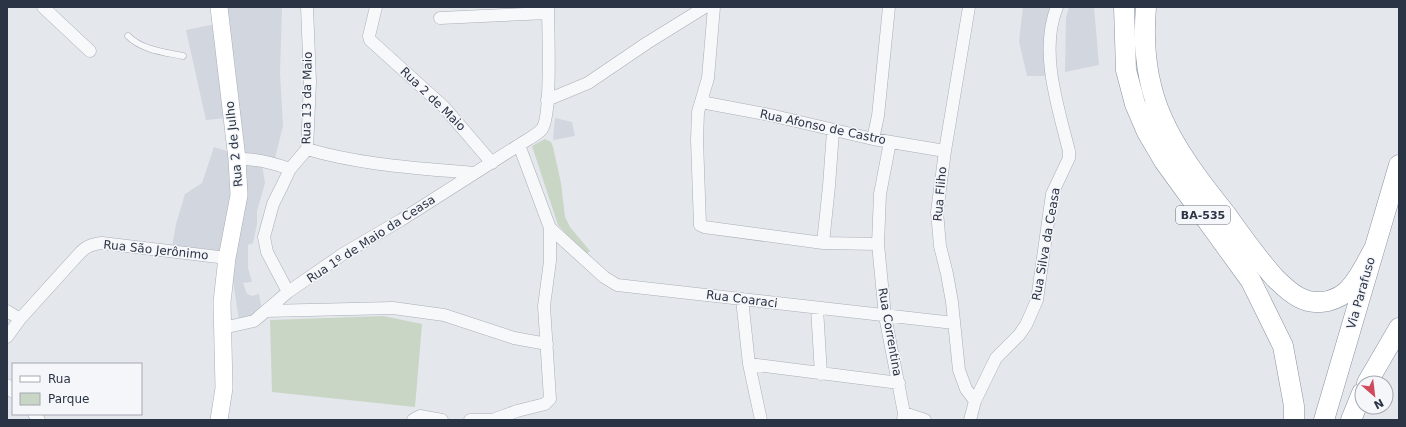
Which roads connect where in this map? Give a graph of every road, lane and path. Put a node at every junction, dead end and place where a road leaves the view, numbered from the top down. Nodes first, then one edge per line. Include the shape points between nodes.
1 (43, 7) edge
2 (219, 7) edge
3 (307, 7) edge
4 (376, 7) edge
5 (705, 7) edge
6 (714, 7) edge
7 (889, 7) edge
8 (969, 7) edge
9 (1057, 7) edge
10 (1124, 7) edge
11 (1146, 7) edge
12 (548, 10) edge
13 (440, 18) dead end
14 (128, 36) dead end
15 (90, 51) dead end
16 (183, 56) dead end
17 (547, 100) junction
18 (702, 102) junction
19 (833, 131) junction
20 (873, 139) junction
21 (890, 142) junction
22 (519, 145) junction
23 (307, 149) junction
24 (945, 151) junction
25 (237, 160) junction
26 (492, 163) junction
27 (1399, 165) edge
28 (290, 169) junction
29 (473, 173) junction
30 (1399, 213) edge
31 (550, 228) junction
32 (823, 243) junction
33 (878, 244) junction
34 (1374, 249) junction
35 (227, 258) junction
36 (288, 292) junction
37 (742, 299) junction
38 (817, 308) junction
39 (7, 311) edge
40 (266, 311) junction
41 (885, 316) junction
42 (20, 319) junction
43 (954, 323) junction
44 (224, 328) junction
45 (1399, 328) edge
46 (7, 337) edge
47 (548, 344) junction
48 (749, 364) junction
49 (821, 374) junction
50 (1372, 375) edge
51 (899, 383) junction
52 (975, 401) junction
53 (903, 416) edge
54 (416, 418) edge
55 (219, 420) edge
56 (442, 420) edge
57 (470, 420) edge
58 (496, 420) edge
59 (761, 420) edge
60 (925, 420) edge
61 (970, 420) edge
62 (1294, 420) edge
63 (1324, 420) edge
64 (1338, 420) edge

1 - 15 street
2 - 25 main road, Rua 2 de Julho
3 - 23 street, Rua 13 da Maio via 310,82
4 - 26 street, Rua 2 de Maio via 370,40 444,107
5 - 17 street via 588,83
6 - 18 street via 708,78
7 - 20 street via 878,116
8 - 24 street, Rua Fliho
9 - 52 street, Rua Silva da Ceasa via 1051,33 1050,71 1069,158 1052,194 1037,300 1032,314 1019,336 996,358
10 - 62 highway, BA-535 via 1126,70 1135,104 1147,132 1164,161 1254,288 1283,346 1294,406
11 - 34 highway via 1144,53 1157,110 1163,124 1195,176 1275,278 1305,302 1319,303 1335,299 1347,292
12 - 13 street
12 - 17 street, Rua 1º de Maio da Ceasa
14 - 16 lane via 145,46
17 - 22 street, Rua 1º de Maio da Ceasa via 545,121 541,129
18 - 19 street, Rua Afonso de Castro via 770,115
18 - 32 street via 698,112 697,140 700,225
19 - 20 street, Rua Afonso de Castro
19 - 32 street
20 - 21 street, Rua Afonso de Castro
21 - 24 street, Rua Afonso de Castro
21 - 33 street, Rua Correntina via 880,194
22 - 26 street, Rua 1º de Maio da Ceasa
22 - 31 street
23 - 28 street, Rua 13 da Maio
23 - 29 street via 370,163
24 - 43 street, Rua Fliho via 938,197 938,230
25 - 28 street via 248,158
25 - 35 main road, Rua 2 de Julho via 239,195
26 - 29 street, Rua 1º de Maio da Ceasa
27 - 34 highway, Via Parafuso
28 - 36 street, Rua 13 da Maio via 273,204 264,237 267,252
29 - 36 street, Rua 1º de Maio da Ceasa via 343,254
30 - 64 highway, Via Parafuso
31 - 37 street, Rua Coaraci via 613,283
31 - 47 street via 550,261 544,306
32 - 33 street
33 - 41 street, Rua Correntina
34 - 63 highway, Via Parafuso
35 - 42 street, Rua São Jerônimo via 93,244 78,255
35 - 44 main road, Rua 2 de Julho via 222,302
36 - 40 street, Rua 1º de Maio da Ceasa
37 - 38 street, Rua Coaraci
37 - 48 street
38 - 41 street, Rua Coaraci
38 - 49 street
39 - 42 street
40 - 44 street, Rua 1º de Maio da Ceasa via 247,324
40 - 47 street via 393,308 444,315 514,338
41 - 43 street, Rua Coaraci
41 - 51 street, Rua Correntina
42 - 46 street, Rua São Jerônimo
43 - 52 street, Rua Fliho via 960,375
44 - 55 main road, Rua 2 de Julho via 224,388
45 - 50 highway
47 - 58 street via 548,403 517,411
48 - 49 street
48 - 59 street
49 - 51 street
51 - 53 street, Rua Correntina
52 - 61 street, Rua Silva da Ceasa
53 - 60 street
54 - 56 street
57 - 58 street

